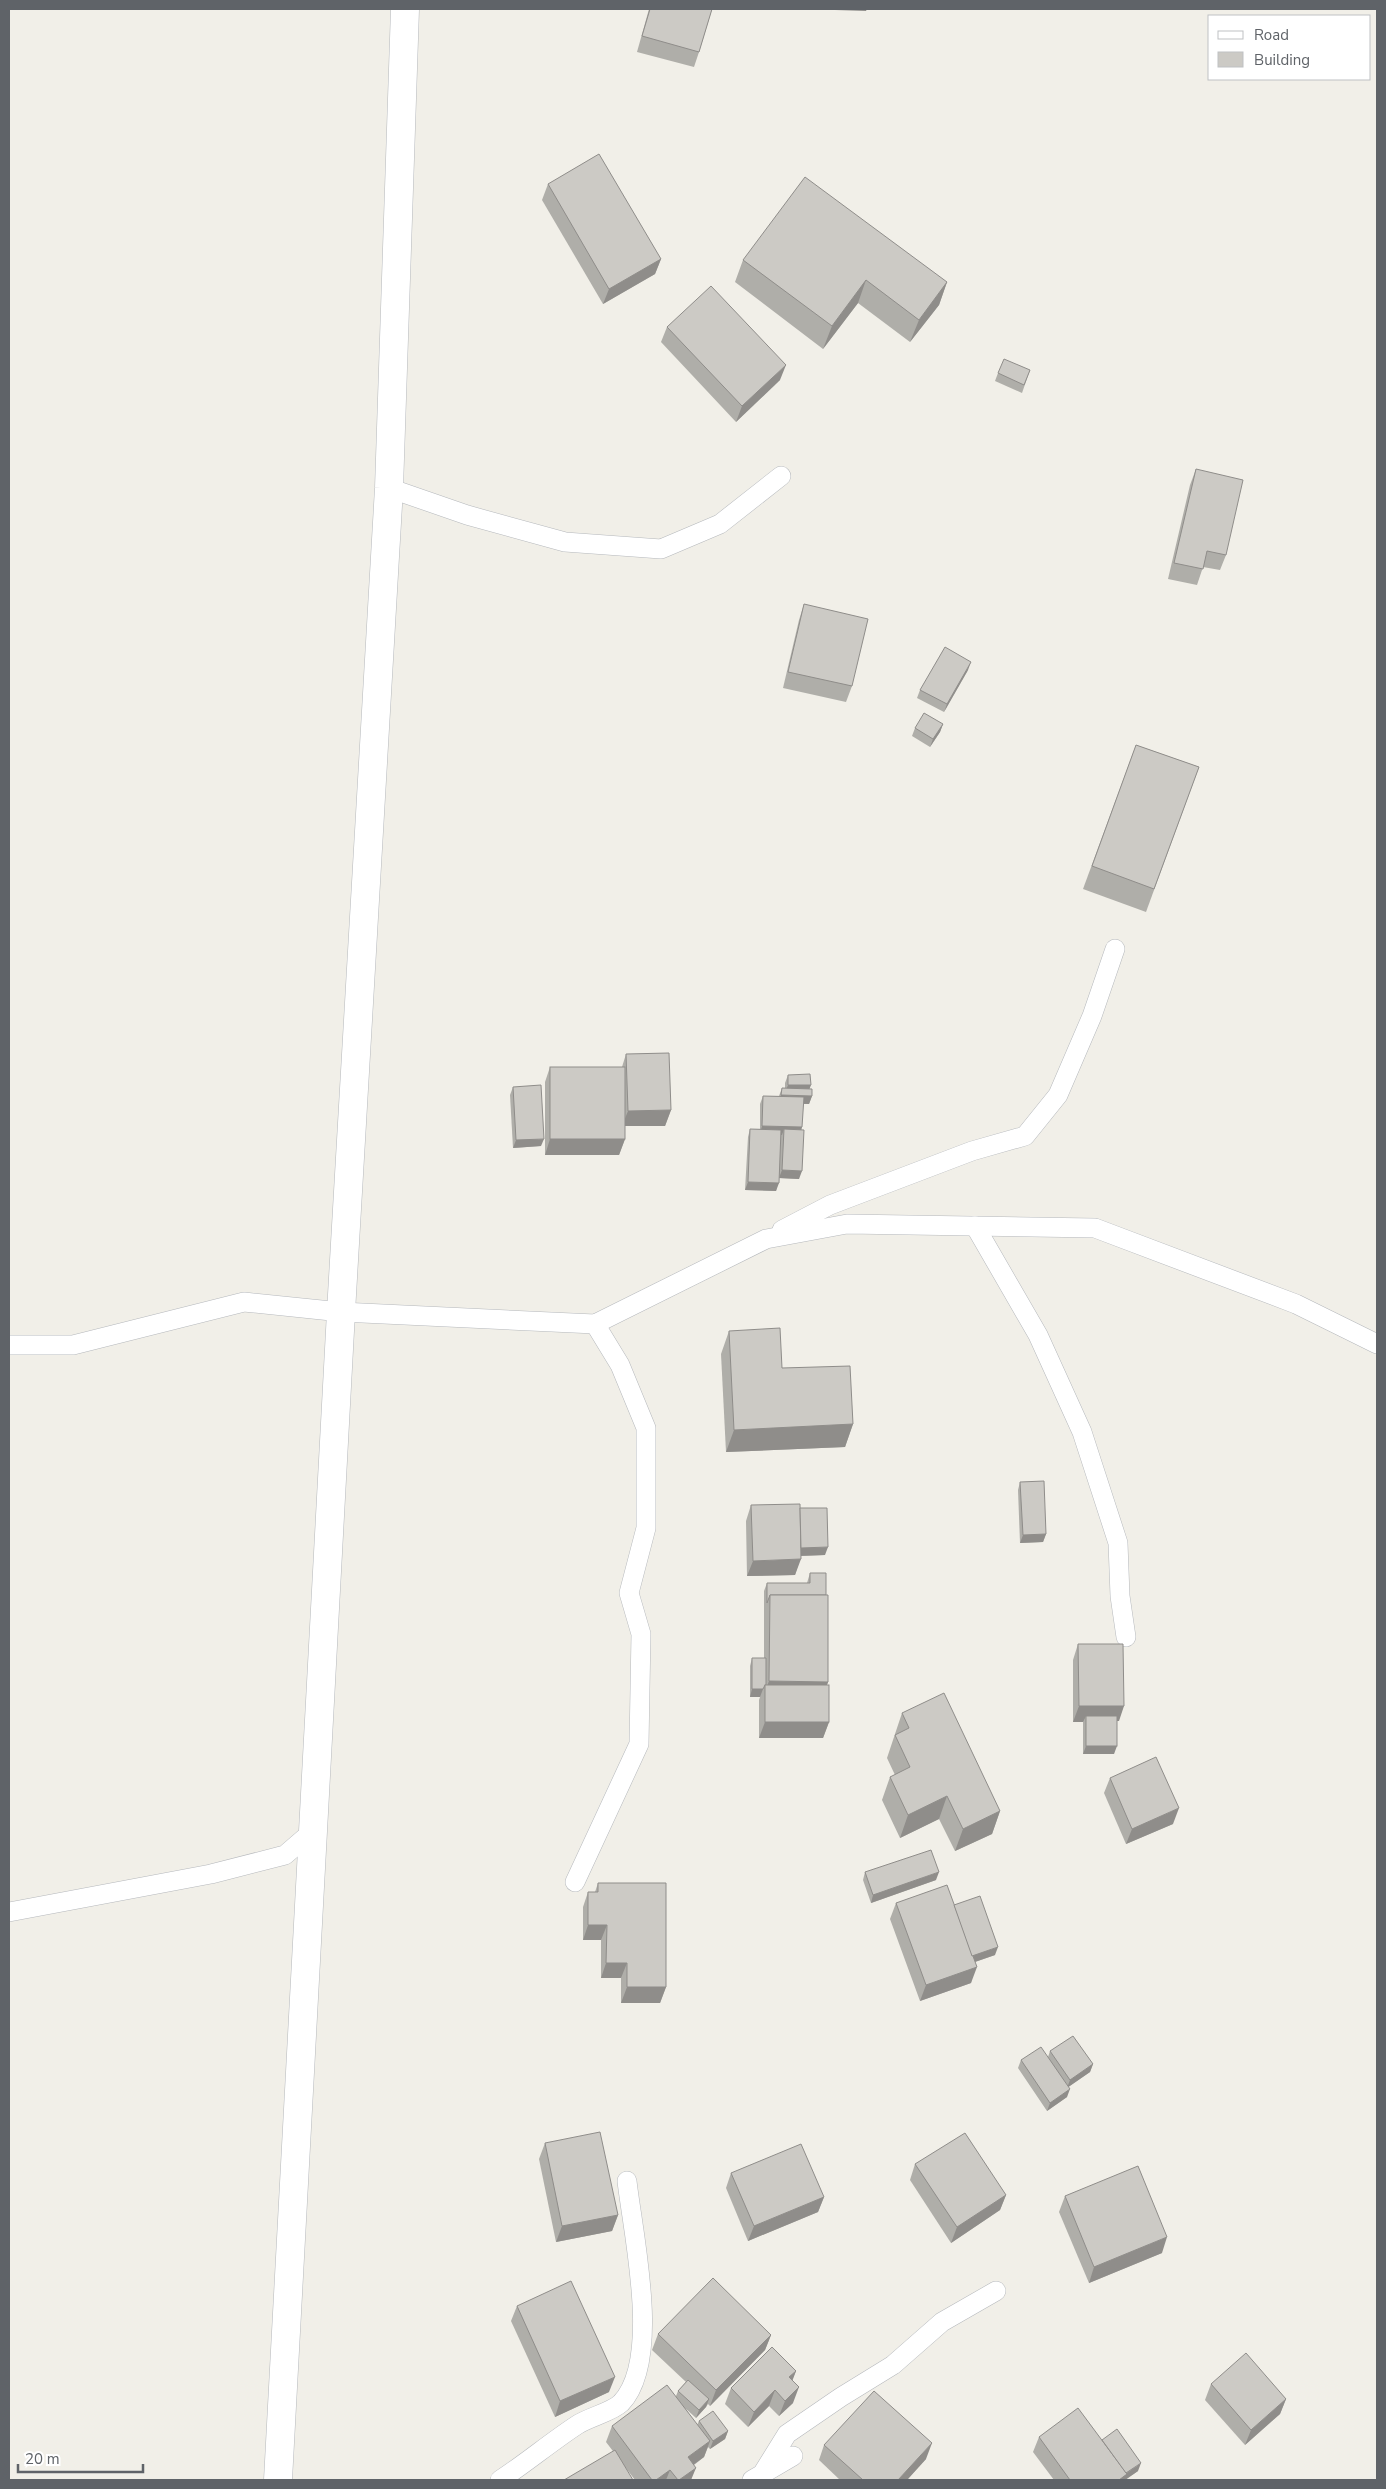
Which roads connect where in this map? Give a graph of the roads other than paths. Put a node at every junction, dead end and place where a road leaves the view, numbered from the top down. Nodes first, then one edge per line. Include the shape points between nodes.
1 (405, 9) edge
2 (781, 476) dead end
3 (389, 488) junction
4 (1115, 949) dead end
5 (975, 1226) junction
6 (766, 1239) junction
7 (341, 1312) junction
8 (595, 1324) junction
9 (1377, 1344) edge
10 (9, 1345) edge
11 (1126, 1637) dead end
12 (314, 1830) junction
13 (575, 1882) dead end
14 (9, 1912) edge
15 (626, 2181) dead end
16 (996, 2291) dead end
17 (793, 2456) dead end
18 (758, 2476) edge
19 (278, 2480) edge
20 (500, 2480) edge

1 - 3 street
2 - 3 lane via 720,524 661,549 565,542 467,515
3 - 7 street
4 - 6 lane via 1092,1016 1058,1096 1026,1136 972,1151 830,1205
5 - 6 lane via 847,1224
5 - 9 lane via 1095,1228 1296,1304
5 - 11 lane via 1038,1335 1082,1432 1118,1543 1120,1596
6 - 8 lane
7 - 8 lane
7 - 10 lane via 244,1302 73,1345
7 - 12 street
8 - 13 lane via 620,1365 646,1428 646,1528 628,1593 640,1634 638,1744
12 - 14 lane via 285,1856 211,1874
12 - 19 street
15 - 20 lane via 642,2285 642,2332 636,2377 620,2403 578,2424
16 - 18 lane via 942,2322 893,2365 788,2434
17 - 18 lane

